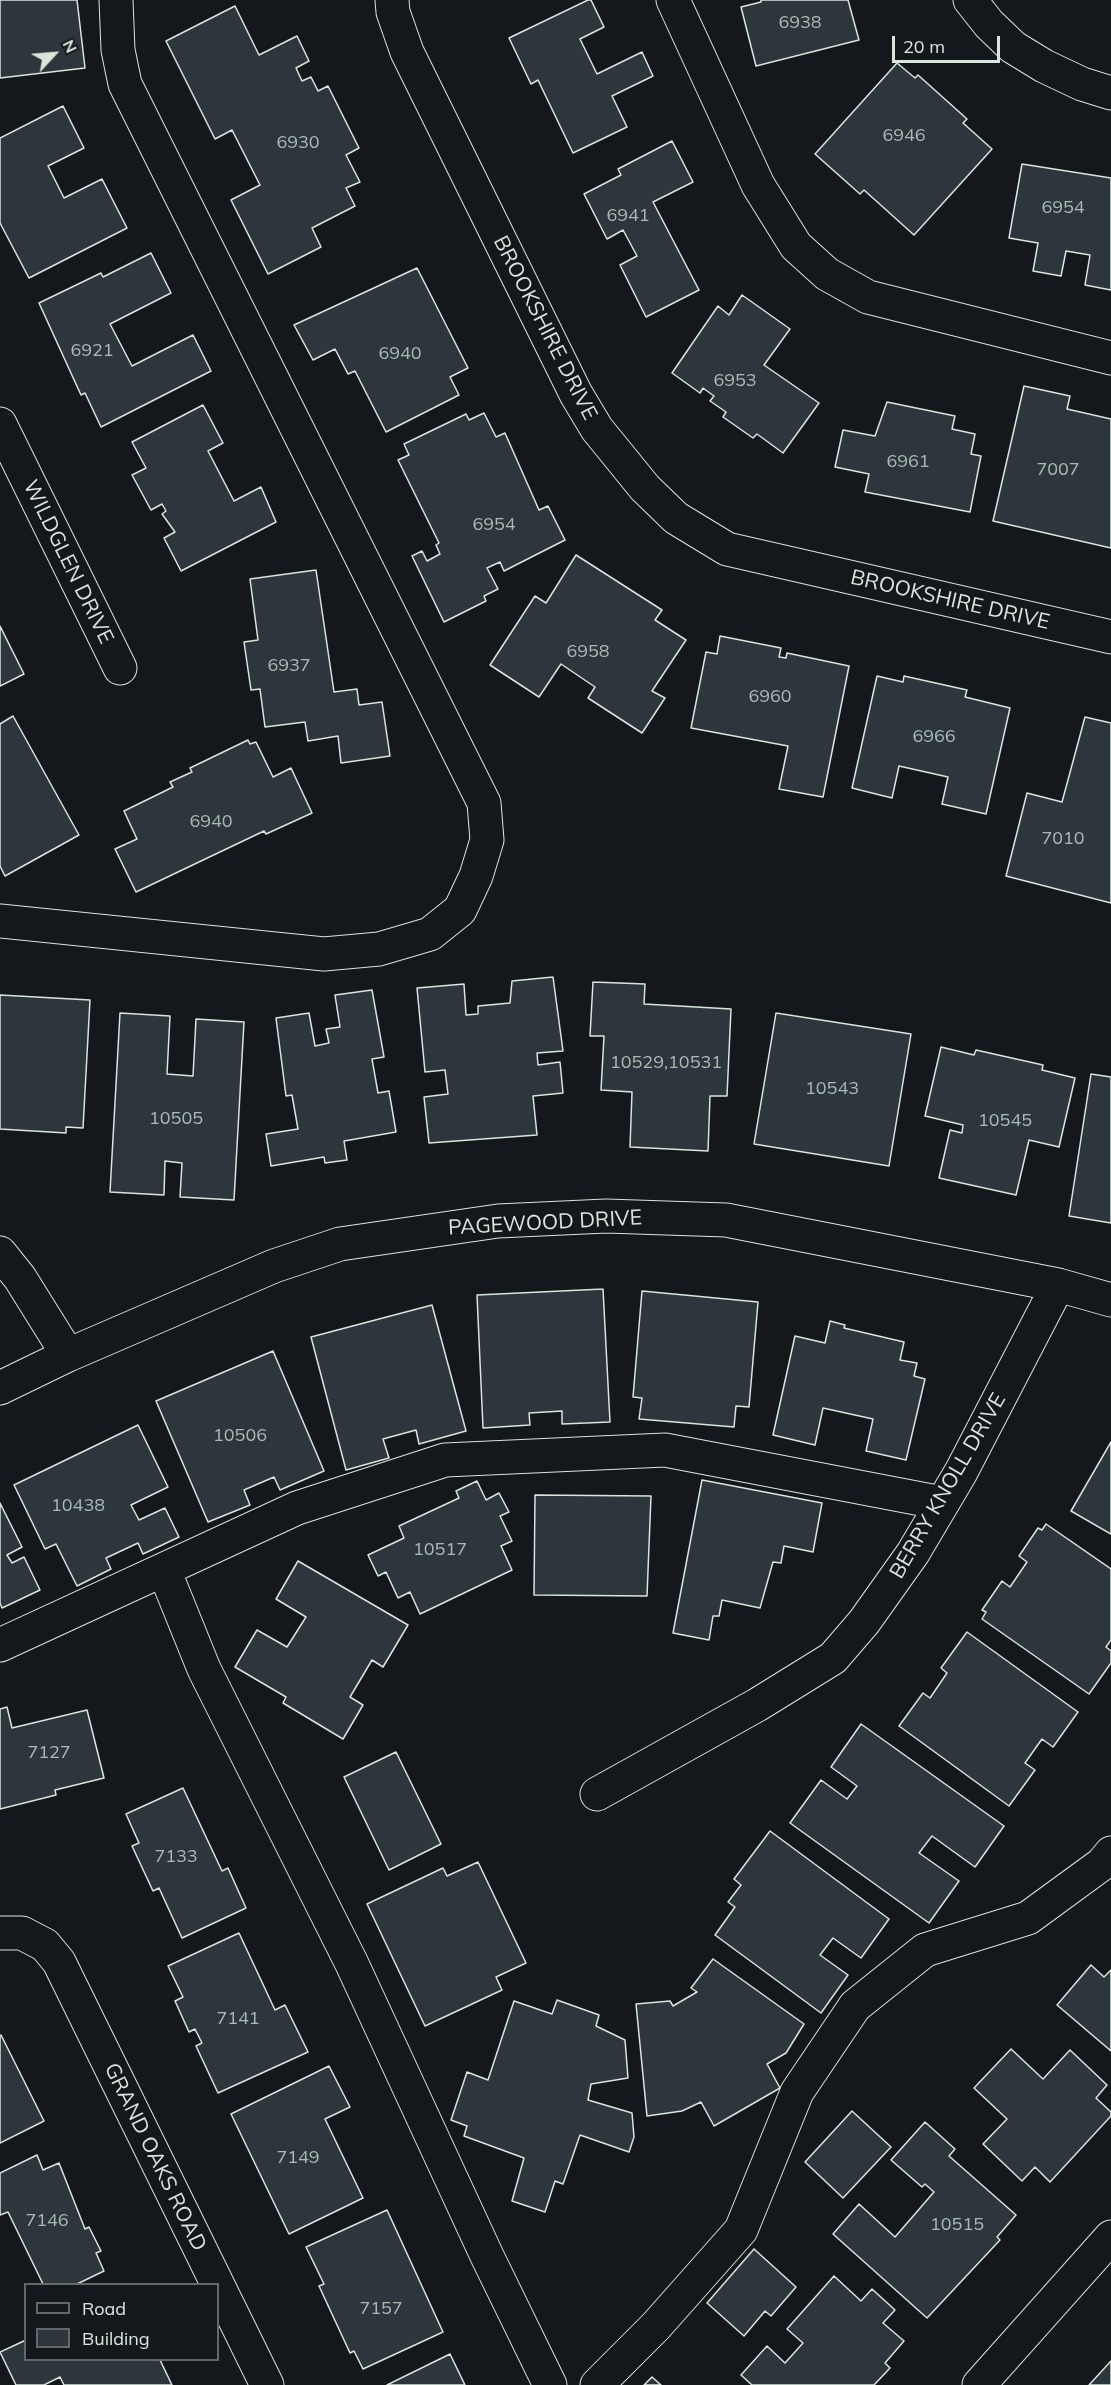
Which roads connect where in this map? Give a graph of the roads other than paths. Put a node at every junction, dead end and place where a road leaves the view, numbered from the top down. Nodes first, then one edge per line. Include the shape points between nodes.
1 (116, 0) edge
2 (392, 0) edge
3 (673, 0) edge
4 (970, 0) edge
5 (1111, 93) edge
6 (1111, 358) edge
7 (0, 424) edge
8 (1111, 637) edge
9 (120, 668) dead end
10 (0, 921) edge
11 (0, 1253) edge
12 (1058, 1285) junction
13 (1111, 1300) edge
14 (69, 1355) junction
15 (0, 1388) edge
16 (942, 1503) junction
17 (165, 1570) junction
18 (0, 1645) edge
19 (597, 1794) dead end
20 (1111, 1852) edge
21 (0, 1933) edge
22 (1111, 2237) edge
23 (217, 2283) edge
24 (219, 2287) edge
25 (267, 2385) edge
26 (550, 2385) edge
27 (597, 2385) edge
28 (979, 2385) edge

1 - 10 street via 118,50 125,84 484,802 487,840 460,910 430,934 379,949 324,954
2 - 8 street, BROOKSHIRE DRIVE via 407,51 576,394 597,429 645,488 676,518 727,549
3 - 6 street via 758,185 796,246 827,274 868,297
4 - 5 street via 1013,46 1044,66
7 - 9 street, WILDGLEN DRIVE
11 - 14 street
12 - 13 street, PAGEWOOD DRIVE
12 - 14 street, PAGEWOOD DRIVE via 726,1220 606,1215 498,1221 340,1244 274,1266
12 - 16 street, BERRY KNOLL DRIVE
14 - 15 street, PAGEWOOD DRIVE
16 - 17 street via 665,1450 445,1460 297,1508
16 - 19 street, BERRY KNOLL DRIVE via 914,1553 833,1658 758,1705
17 - 18 street
17 - 26 street via 204,1669 352,1964
20 - 27 street via 1102,1864 1028,1918 925,1950 855,2006 797,2092 741,2230 656,2326
21 - 23 street, GRAND OAKS ROAD via 22,1933 45,1945 59,1962
22 - 28 street
24 - 25 street, GRAND OAKS ROAD

